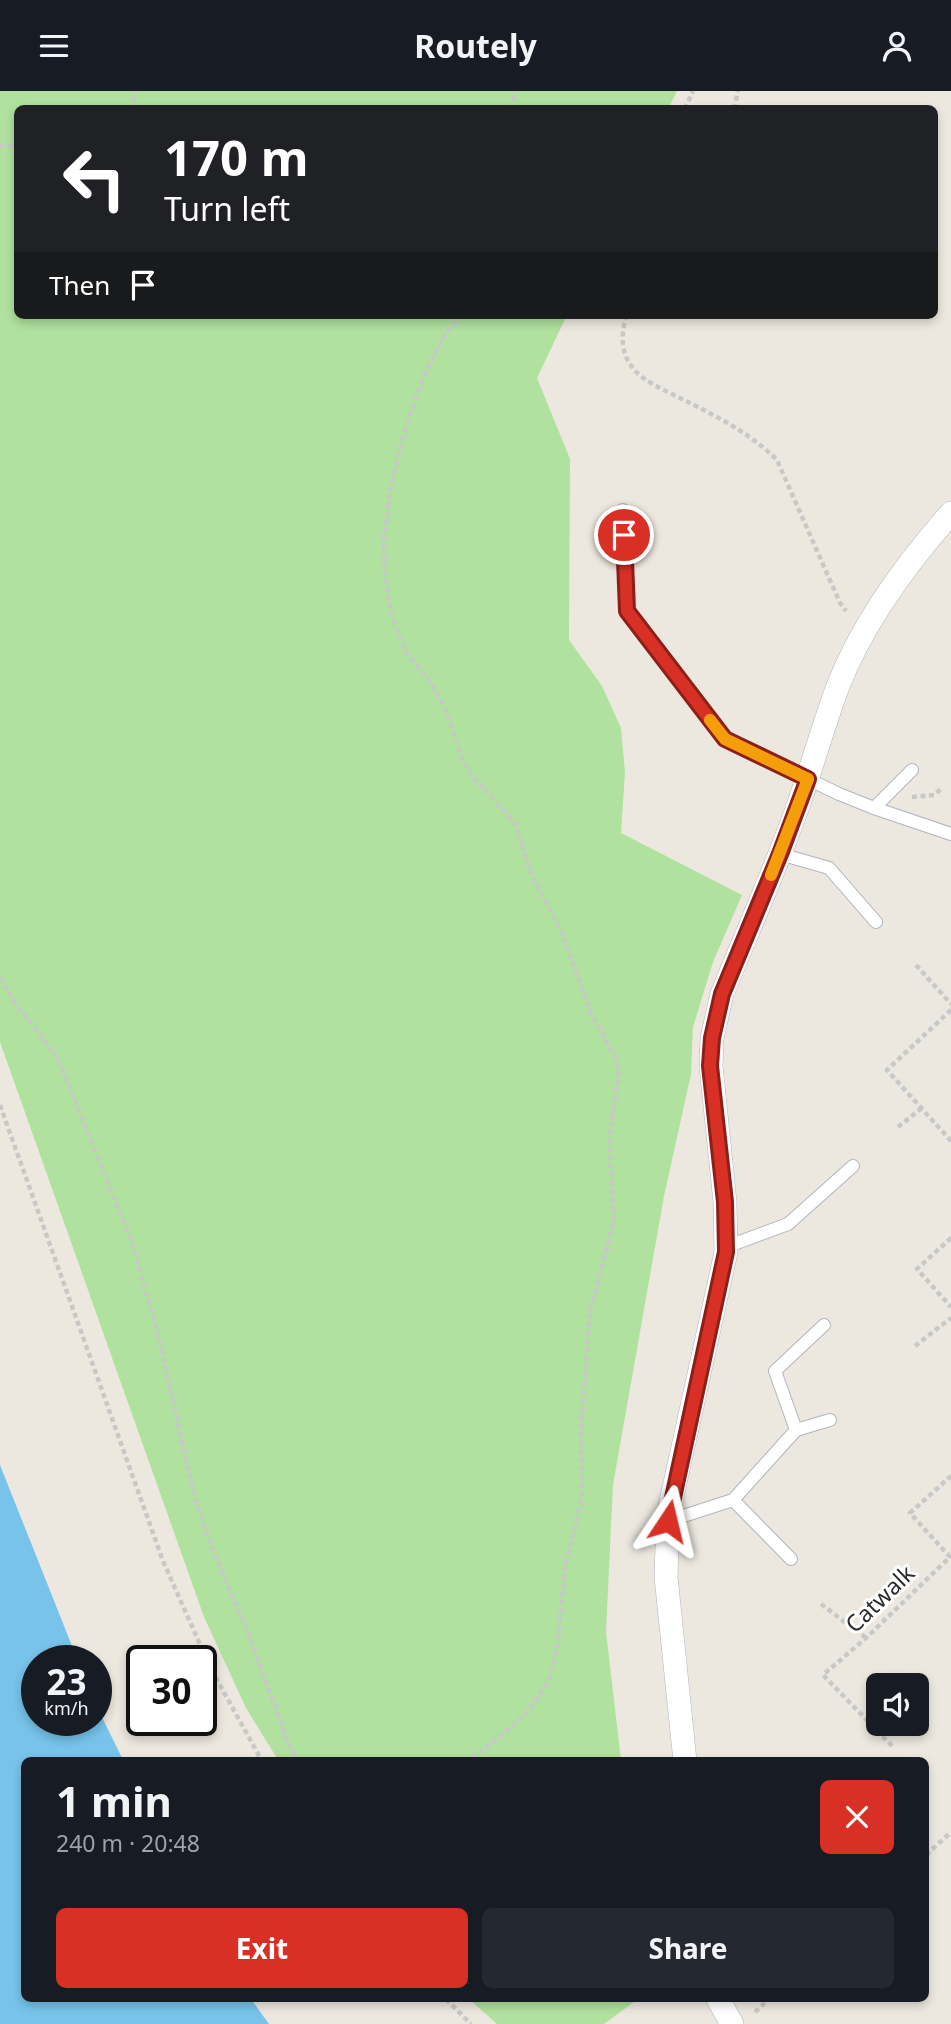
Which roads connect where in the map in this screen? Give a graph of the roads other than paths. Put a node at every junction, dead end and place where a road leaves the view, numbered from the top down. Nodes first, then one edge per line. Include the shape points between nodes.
1 (623, 510) dead end
2 (951, 513) edge
3 (912, 770) dead end
4 (808, 779) junction
5 (874, 808) junction
6 (951, 834) edge
7 (780, 854) junction
8 (876, 922) dead end
9 (853, 1166) dead end
10 (726, 1247) junction
11 (824, 1325) dead end
12 (830, 1420) dead end
13 (796, 1430) junction
14 (733, 1500) junction
15 (668, 1521) junction
16 (791, 1559) dead end
17 (685, 1757) edge
18 (720, 2002) edge
19 (732, 2024) edge

1 - 4 lane via 627,611 725,739
2 - 4 street via 865,631 839,685
3 - 5 lane
4 - 5 lane
4 - 7 street
5 - 6 lane
7 - 8 lane via 829,868
7 - 10 street via 722,994 712,1038 710,1066
9 - 10 lane via 788,1224
10 - 15 street
11 - 13 lane via 775,1371
12 - 13 lane
13 - 14 lane
14 - 15 lane
14 - 16 lane
15 - 17 street via 666,1577
18 - 19 street

